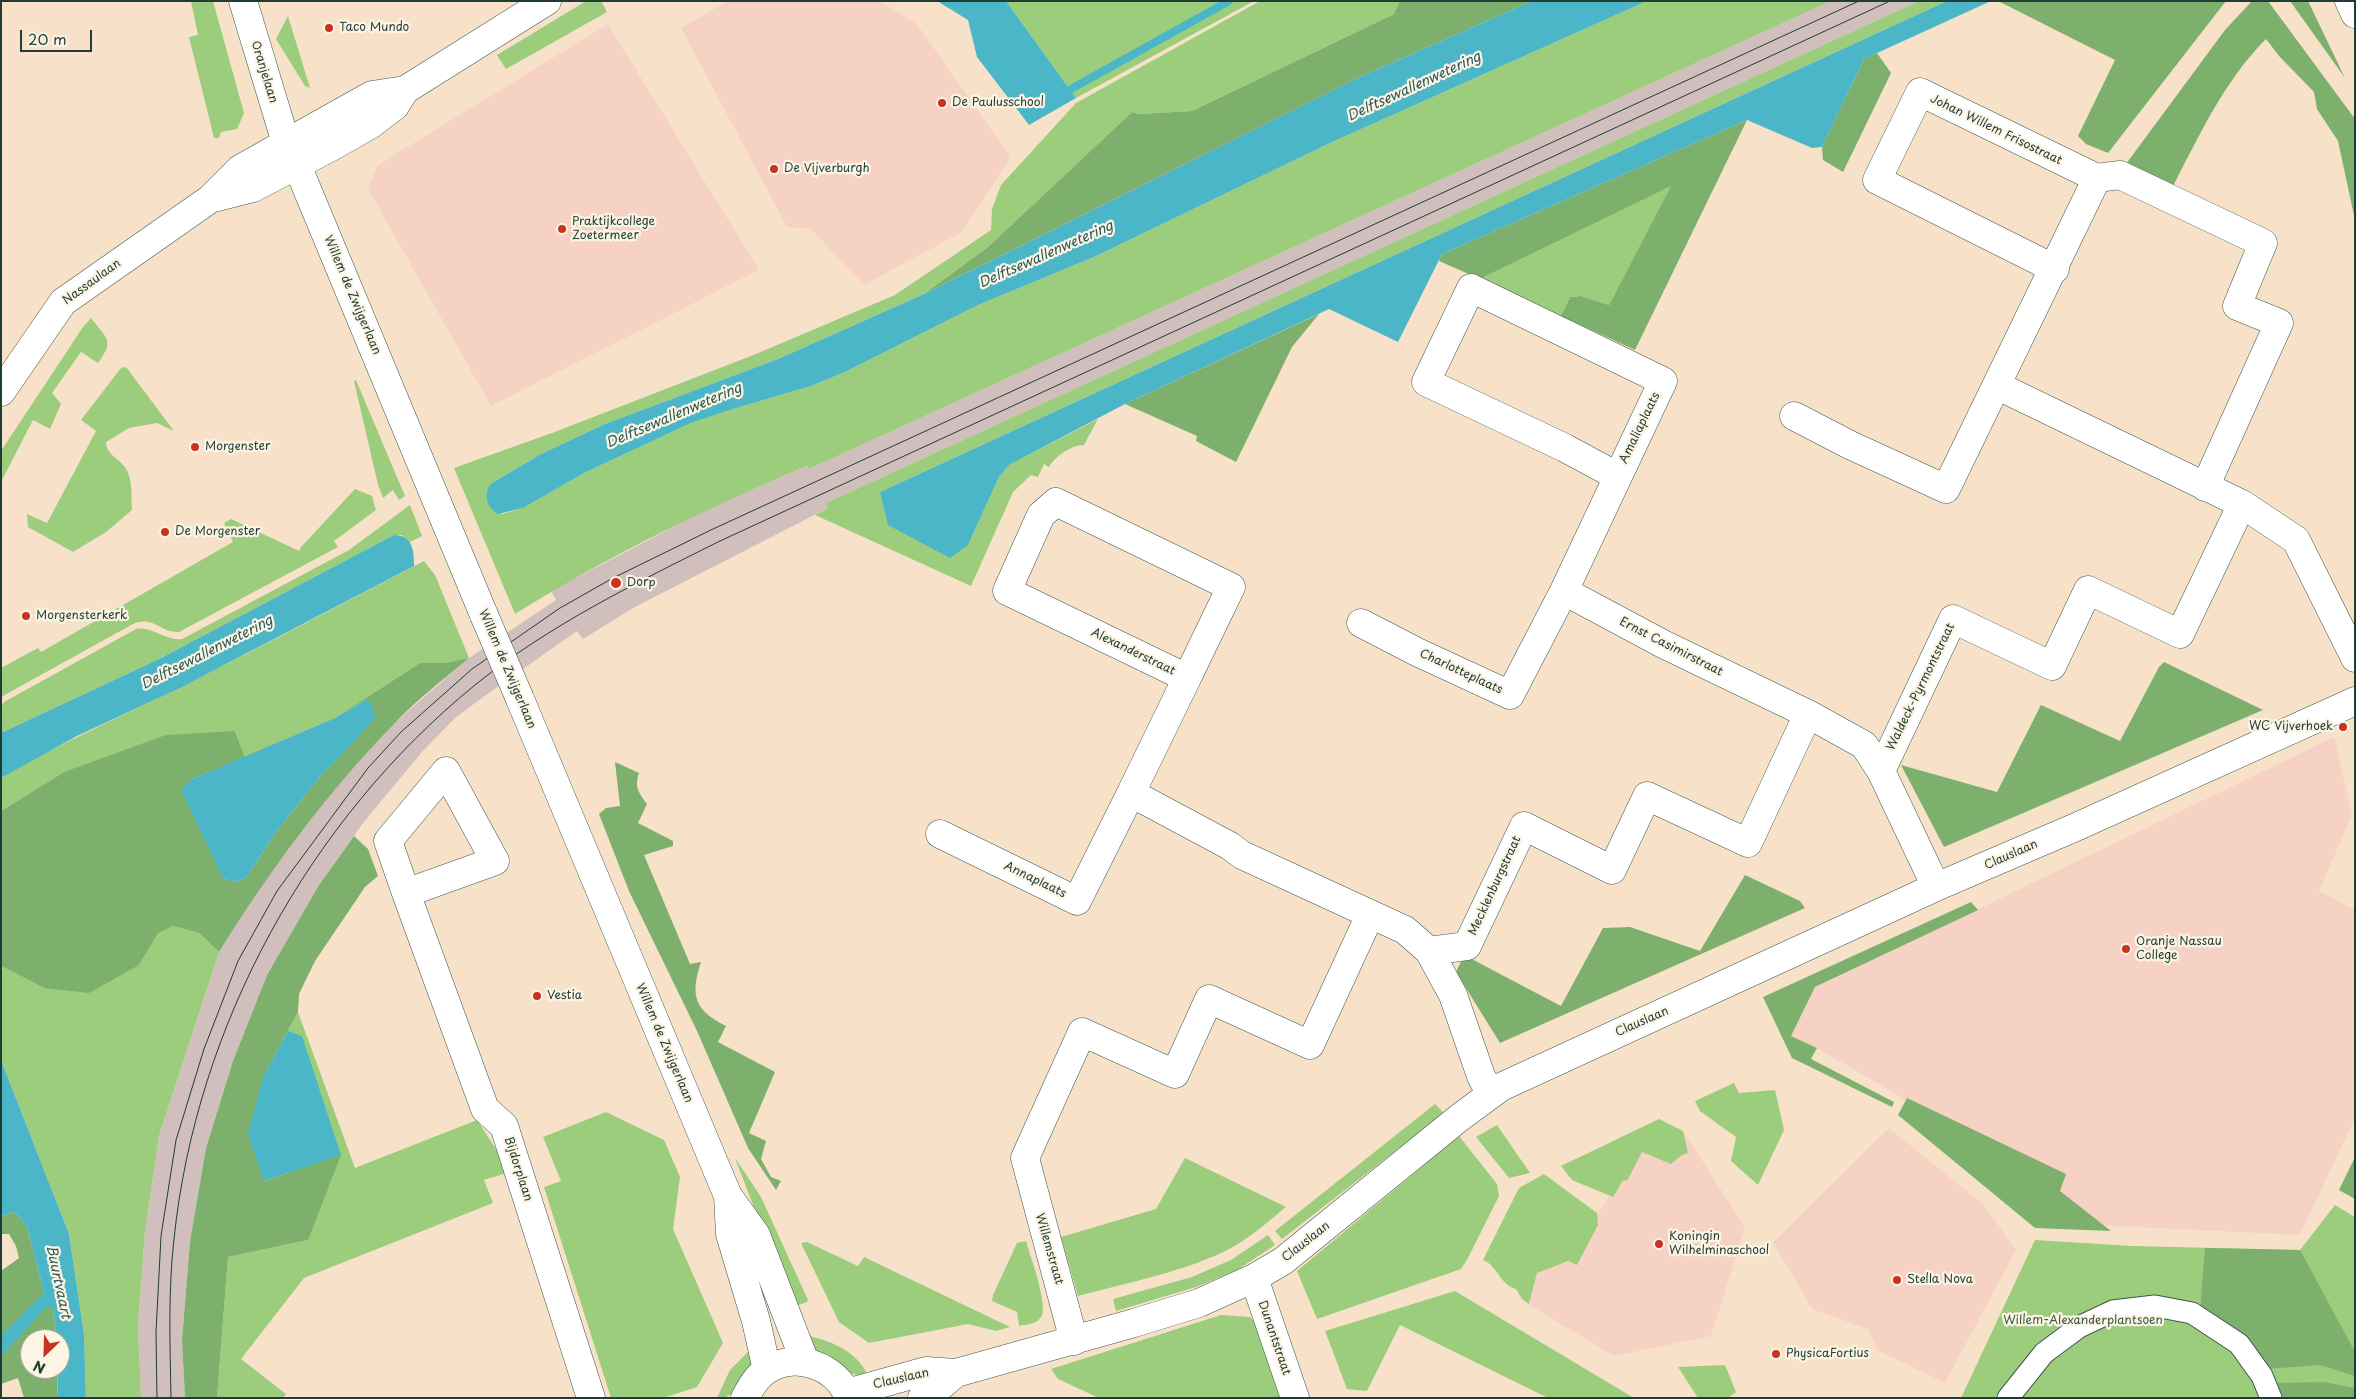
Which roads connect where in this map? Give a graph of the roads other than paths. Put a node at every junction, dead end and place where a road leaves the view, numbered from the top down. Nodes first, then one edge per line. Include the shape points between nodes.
1 (243, 1) edge
2 (547, 1) edge
3 (2349, 1) edge
4 (2355, 14) edge
5 (291, 154) junction
6 (2097, 178) junction
7 (2055, 269) junction
8 (1998, 386) junction
9 (1, 392) edge
10 (1794, 416) dead end
11 (1617, 476) junction
12 (2205, 487) junction
13 (2242, 504) junction
14 (1564, 591) junction
15 (1361, 624) dead end
16 (2355, 658) edge
17 (1187, 678) junction
18 (2355, 701) edge
19 (1808, 714) junction
20 (1881, 771) junction
21 (1130, 793) junction
22 (940, 834) dead end
23 (1936, 887) junction
24 (406, 893) dead end
25 (1370, 915) junction
26 (1429, 951) junction
27 (1490, 1093) junction
28 (728, 1196) junction
29 (1254, 1278) junction
30 (1074, 1341) junction
31 (805, 1362) junction
32 (767, 1370) junction
33 (956, 1373) junction
34 (848, 1395) edge
35 (592, 1398) edge
36 (745, 1398) edge
37 (922, 1398) edge
38 (1296, 1398) edge
39 (2008, 1398) edge
40 (2271, 1398) edge

1 - 5 street, Oranjelaan
2 - 5 street, Nassaulaan via 404,90 372,95
3 - 4 street
5 - 9 street, Nassaulaan via 240,169 210,198 63,302
5 - 28 street, Willem de Zwijgerlaan, bridge
6 - 7 street
6 - 7 street, Johan Willem Frisostraat via 1920,92 1877,180
6 - 12 street via 2120,175 2263,243 2238,306 2279,323
7 - 8 street
8 - 10 street via 1946,489
8 - 12 street
11 - 11 street, Amaliaplaats via 1663,381 1471,288 1426,382
11 - 14 street
12 - 13 street
13 - 16 street via 2296,540
13 - 20 street, Waldeck-Pyrmontstraat via 2180,634 2088,590 2052,666 1953,619
14 - 15 street, Charlotteplaats via 1510,694
14 - 19 street, Ernst Casimirstraat via 1663,644
17 - 17 street, Alexanderstraat via 1007,590 1041,515 1056,502 1231,587
17 - 21 street, Alexanderstraat
18 - 23 street, Clauslaan
19 - 20 street, Ernst Casimirstraat via 1864,745
19 - 26 street, Mecklenburgstraat via 1748,843 1647,796 1612,870 1524,826 1467,946
20 - 23 street, Ernst Casimirstraat
21 - 22 street, Annaplaats via 1077,901
21 - 25 street via 1242,855
23 - 27 street, Clauslaan
24 - 35 street, Bijdorplaan via 485,1108 504,1126
25 - 26 street via 1405,930
25 - 30 street, Willemstraat via 1310,1045 1209,999 1175,1074 1082,1032 1025,1158
26 - 27 street via 1452,995
27 - 29 street, Clauslaan via 1283,1260
28 - 31 street, Willem de Zwijgerlaan via 756,1235
28 - 32 street, Willem de Zwijgerlaan via 730,1234
29 - 30 street, Clauslaan via 1199,1303
29 - 38 street, Dunantstraat
30 - 33 street, Clauslaan
31 - 32 street via 779,1364
31 - 34 street via 834,1376
32 - 36 street via 753,1383
33 - 34 street, Clauslaan via 926,1370
33 - 37 street, Clauslaan
39 - 40 street via 2044,1353 2079,1327 2113,1311 2155,1306 2192,1313 2239,1344 2262,1376

